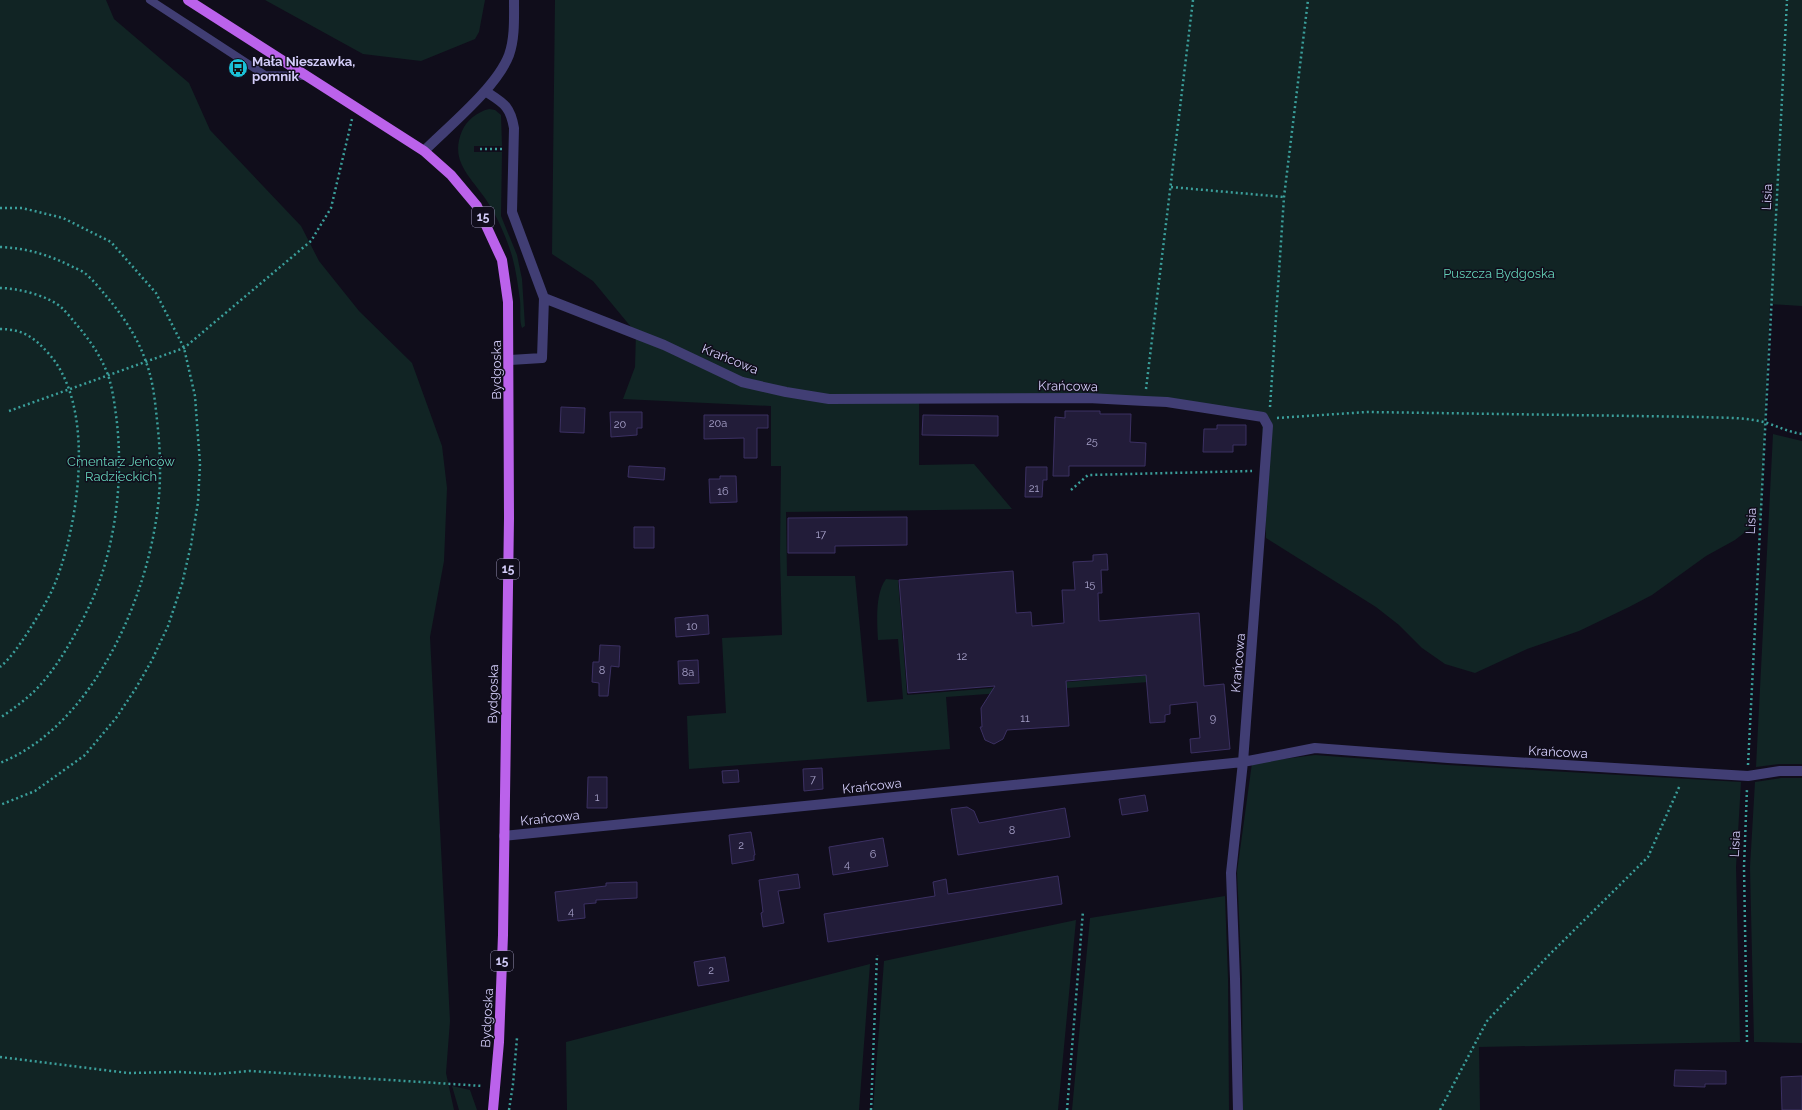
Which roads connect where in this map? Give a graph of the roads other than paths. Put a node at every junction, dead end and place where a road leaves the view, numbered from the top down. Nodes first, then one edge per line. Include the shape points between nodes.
1 (150, 0) edge
2 (188, 0) edge
3 (514, 0) edge
4 (306, 76) junction
5 (485, 91) junction
6 (424, 151) junction
7 (544, 298) junction
8 (510, 360) junction
9 (1243, 762) junction
10 (1802, 770) edge
11 (504, 836) junction
12 (493, 1110) edge
13 (1238, 1110) edge

1 - 4 lane via 265,75
2 - 4 main road, 15
3 - 5 street via 514,26 509,54 499,75
4 - 6 main road, 15
5 - 6 street
5 - 7 street via 504,103 512,115 512,212
6 - 8 main road, Bydgoska / 15 via 451,175 477,206 502,260 508,302
7 - 8 street via 542,358
7 - 9 street, Krańcowa via 664,345 742,382 828,399 1088,398 1167,402 1266,418 1268,426 1265,471
8 - 11 main road, Bydgoska / 15
9 - 10 street, Krańcowa via 1315,748 1748,776
9 - 11 street, Krańcowa
9 - 13 street via 1231,873
11 - 12 main road, Bydgoska / 15 via 503,935

